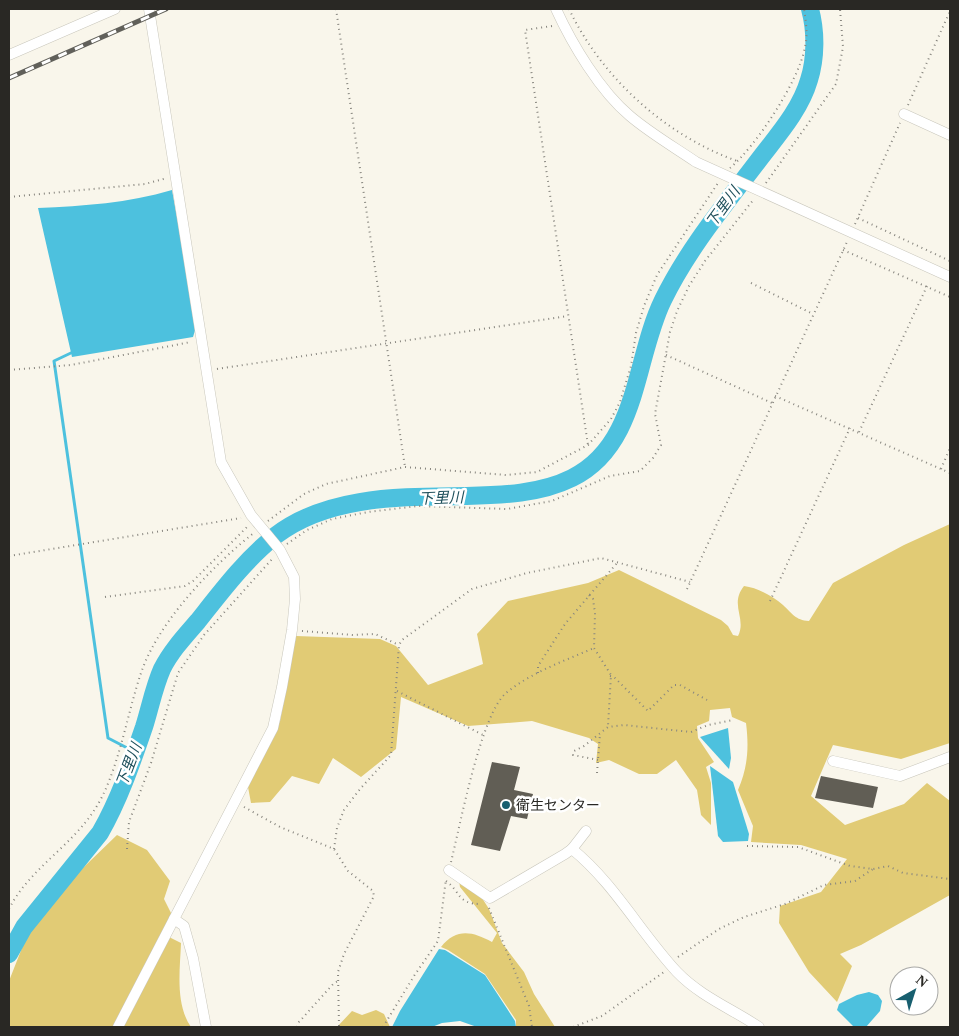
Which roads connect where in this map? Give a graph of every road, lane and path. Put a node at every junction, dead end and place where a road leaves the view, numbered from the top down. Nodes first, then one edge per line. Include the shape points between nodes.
1 (115, 9) edge
2 (149, 9) edge
3 (336, 9) edge
4 (556, 9) edge
5 (569, 9) edge
6 (804, 9) edge
7 (840, 9) edge
8 (950, 11) edge
9 (562, 24) junction
10 (9, 56) edge
11 (904, 114) junction
12 (950, 135) edge
13 (738, 162) junction
14 (726, 175) junction
15 (176, 176) junction
16 (759, 190) junction
17 (9, 197) edge
18 (858, 218) junction
19 (852, 232) junction
20 (843, 250) junction
21 (950, 261) edge
22 (950, 277) edge
23 (751, 282) dead end
24 (927, 286) junction
25 (950, 297) edge
26 (813, 314) junction
27 (568, 316) junction
28 (202, 340) junction
29 (387, 344) junction
30 (666, 354) junction
31 (9, 370) edge
32 (207, 370) junction
33 (775, 396) junction
34 (772, 403) junction
35 (850, 428) junction
36 (859, 432) junction
37 (588, 445) junction
38 (950, 448) edge
39 (405, 468) junction
40 (941, 469) junction
41 (950, 473) edge
42 (258, 522) junction
43 (279, 550) junction
44 (9, 556) edge
45 (616, 562) junction
46 (690, 582) junction
47 (687, 589) dead end
48 (589, 595) junction
49 (105, 597) dead end
50 (770, 601) dead end
51 (292, 630) junction
52 (399, 645) junction
53 (594, 648) junction
54 (538, 673) junction
55 (610, 676) junction
56 (397, 691) junction
57 (707, 700) dead end
58 (733, 720) dead end
59 (608, 727) junction
60 (483, 734) junction
61 (600, 734) junction
62 (950, 757) edge
63 (598, 760) junction
64 (833, 761) dead end
65 (597, 773) dead end
66 (234, 802) junction
67 (586, 831) dead end
68 (747, 846) dead end
69 (126, 849) dead end
70 (334, 849) junction
71 (572, 849) junction
72 (873, 869) junction
73 (448, 870) junction
74 (950, 879) edge
75 (446, 881) junction
76 (9, 909) edge
77 (174, 919) junction
78 (671, 964) junction
79 (338, 981) junction
80 (118, 1027) edge
81 (206, 1027) edge
82 (297, 1027) edge
83 (339, 1027) edge
84 (384, 1027) edge
85 (532, 1027) edge
86 (573, 1027) edge
87 (760, 1027) edge

1 - 10 street
2 - 15 street
3 - 29 path
4 - 9 street
5 - 13 path via 596,54 627,91 675,131 714,153
6 - 13 path via 805,48 792,84
7 - 16 path via 843,47 836,84
8 - 11 path
9 - 14 street via 590,69 629,115 696,162
9 - 27 path via 525,30
11 - 12 street
11 - 18 path
13 - 14 path
14 - 16 street
14 - 37 path via 657,275 639,324 620,402 611,419
15 - 17 path via 145,184
15 - 28 street
16 - 19 street
16 - 30 path via 689,286 670,332
18 - 19 path
18 - 21 path
19 - 20 path
19 - 22 street
20 - 24 path
20 - 26 path
23 - 26 path
24 - 25 path
24 - 36 path
26 - 33 path
27 - 29 path
27 - 37 path
28 - 31 path via 71,365
28 - 32 street
29 - 32 path
29 - 39 path
30 - 34 path
30 - 43 path via 655,414 662,445 640,471 610,476 552,501 507,509 418,506 350,516 307,530
32 - 42 street via 221,462
33 - 34 path
33 - 35 path
34 - 46 path
35 - 36 path
35 - 50 path
36 - 40 path
37 - 39 path via 538,472 506,475
38 - 40 path
39 - 42 path via 326,484
40 - 41 path
42 - 43 street
42 - 44 path via 245,518
42 - 49 path via 185,586
42 - 76 path via 164,630 141,672 111,777 96,808 27,884
43 - 51 street via 294,577 296,600
43 - 69 path via 204,635 178,673 129,822
45 - 46 path
45 - 48 path
45 - 52 path via 601,558 527,573 472,590
46 - 47 path
48 - 53 path via 593,599 595,613
48 - 54 path via 564,624 538,666
51 - 52 path via 375,634
51 - 66 street via 273,728
52 - 56 path
53 - 54 path
53 - 55 path
54 - 60 path via 504,694
55 - 57 path via 648,711 674,685
55 - 59 path
56 - 60 path
56 - 70 path via 391,755 344,810
58 - 59 path via 691,732 624,725
59 - 61 path
60 - 73 path
61 - 63 path
61 - 63 path via 574,751 573,755
62 - 64 street via 900,776
63 - 65 path
66 - 70 path via 280,827
66 - 77 street
67 - 71 street
68 - 72 path via 798,847 850,866
70 - 79 path via 348,871 369,886 374,896 344,954
71 - 73 street via 490,898
71 - 78 street via 614,892
72 - 74 path via 888,866 903,873
72 - 78 path via 854,881 824,885 784,904 744,917 719,929
73 - 75 path
75 - 84 path via 438,941
75 - 85 path via 468,904 486,901 529,1006
77 - 80 street
77 - 81 street via 184,926
78 - 86 path via 602,1016
78 - 87 street via 708,997
79 - 82 path
79 - 83 path

